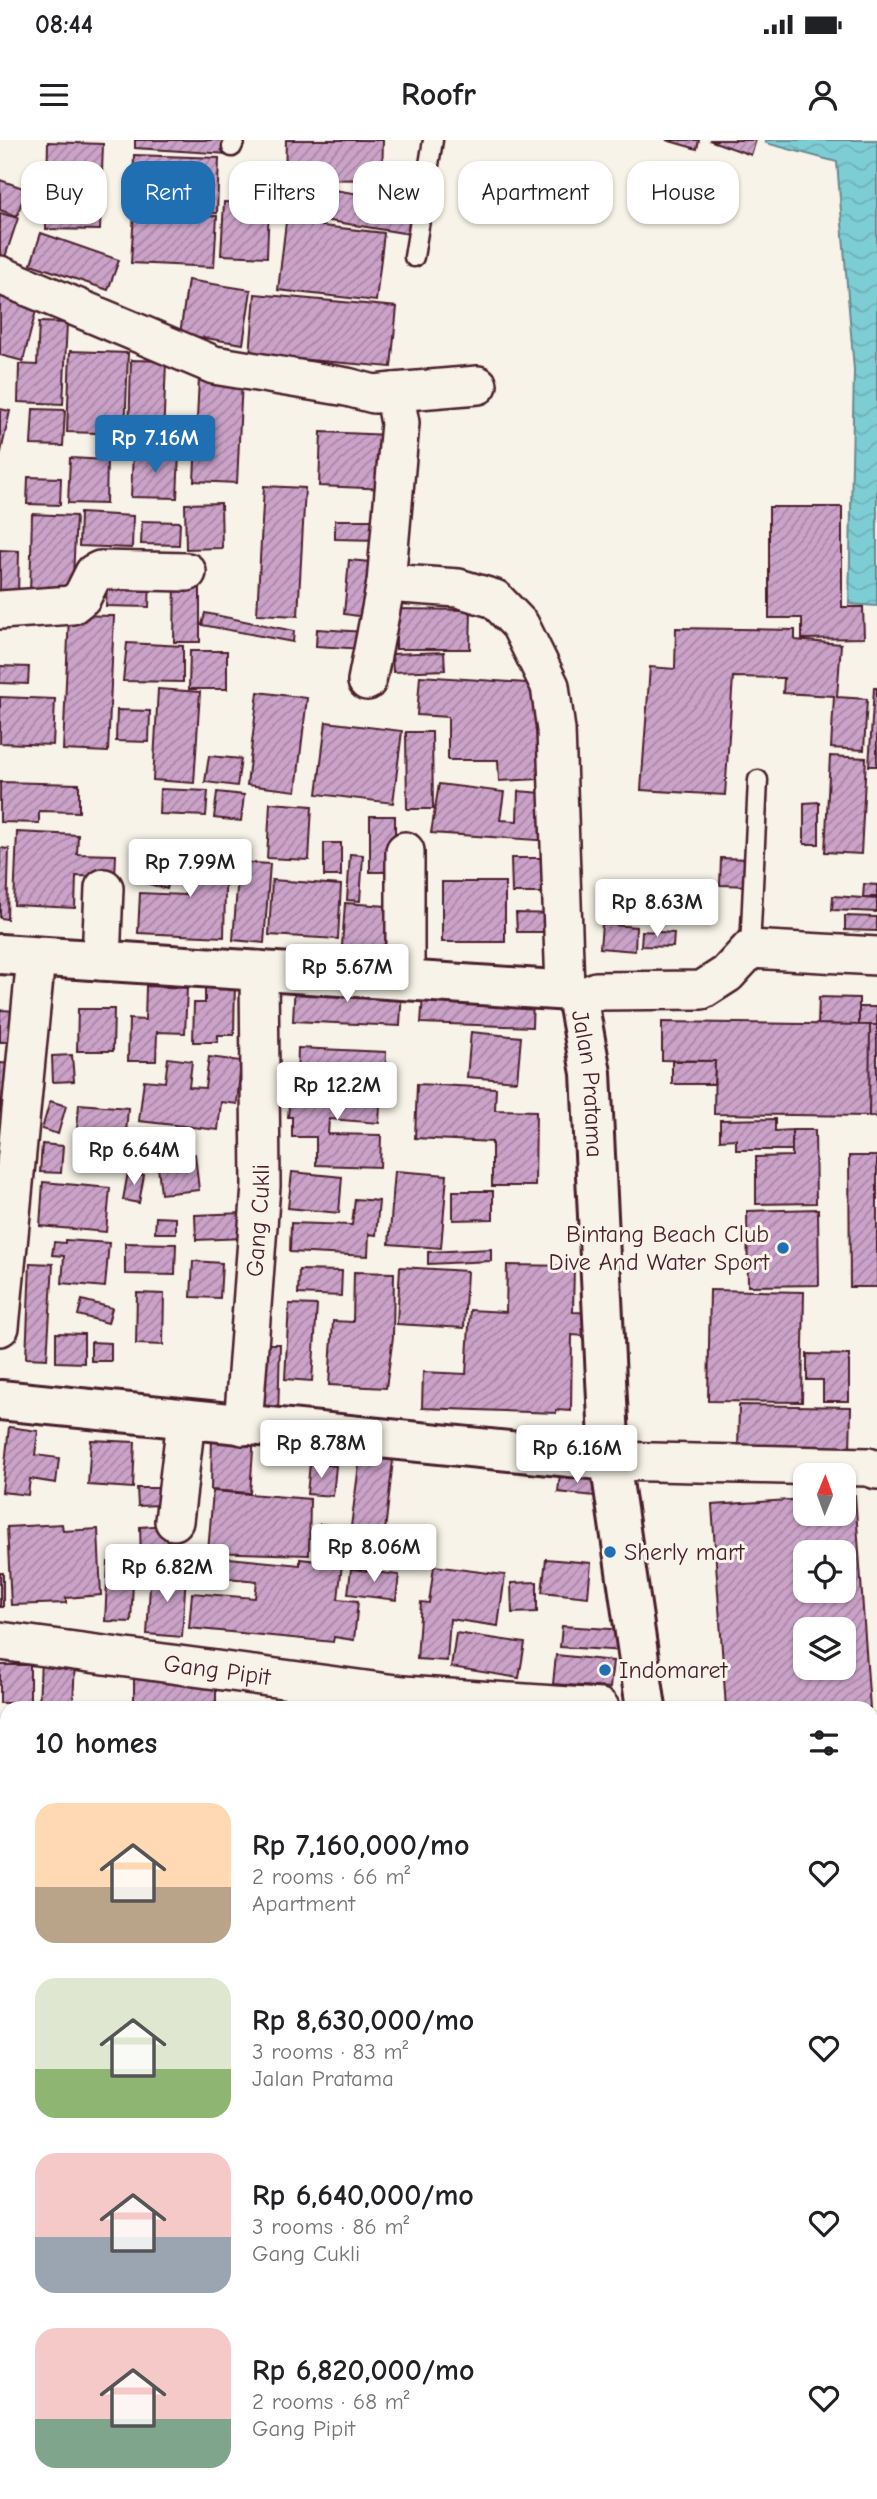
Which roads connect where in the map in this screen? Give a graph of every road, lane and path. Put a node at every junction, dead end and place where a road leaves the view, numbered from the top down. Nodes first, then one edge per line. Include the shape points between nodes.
1 (433, 140) edge
2 (414, 257) dead end
3 (0, 275) edge
4 (478, 385) dead end
5 (394, 392) junction
6 (187, 572) dead end
7 (386, 583) junction
8 (0, 610) edge
9 (367, 681) dead end
10 (758, 780) dead end
11 (405, 851) dead end
12 (104, 888) dead end
13 (750, 949) junction
14 (18, 956) edge
15 (877, 956) edge
16 (100, 961) junction
17 (259, 970) junction
18 (405, 979) junction
19 (572, 995) junction
20 (0, 1327) edge
21 (0, 1400) edge
22 (186, 1420) junction
23 (243, 1426) junction
24 (610, 1461) junction
25 (877, 1470) edge
26 (174, 1521) dead end
27 (0, 1641) edge
28 (494, 1701) edge
29 (645, 1701) edge

1 - 2 lane
3 - 5 street via 214,365 374,394
4 - 5 street
5 - 7 street via 400,423
6 - 8 street via 100,570 72,605
7 - 9 street
7 - 19 street via 458,588 495,599 520,625 550,686
10 - 13 lane
11 - 18 street
12 - 16 street
13 - 15 street
13 - 19 street via 727,974 702,989
14 - 16 street, Jalan Pratama
14 - 20 street
16 - 17 street, Jalan Pratama
17 - 18 street, Jalan Pratama
17 - 23 street, Gang Cukli via 261,1186
18 - 19 street, Jalan Pratama
19 - 24 street, Jalan Pratama via 591,1073
21 - 22 street
22 - 23 street
22 - 26 street
23 - 24 street
24 - 25 street
24 - 29 street, Jalan Pratama
27 - 28 street, Gang Pipit via 403,1695

